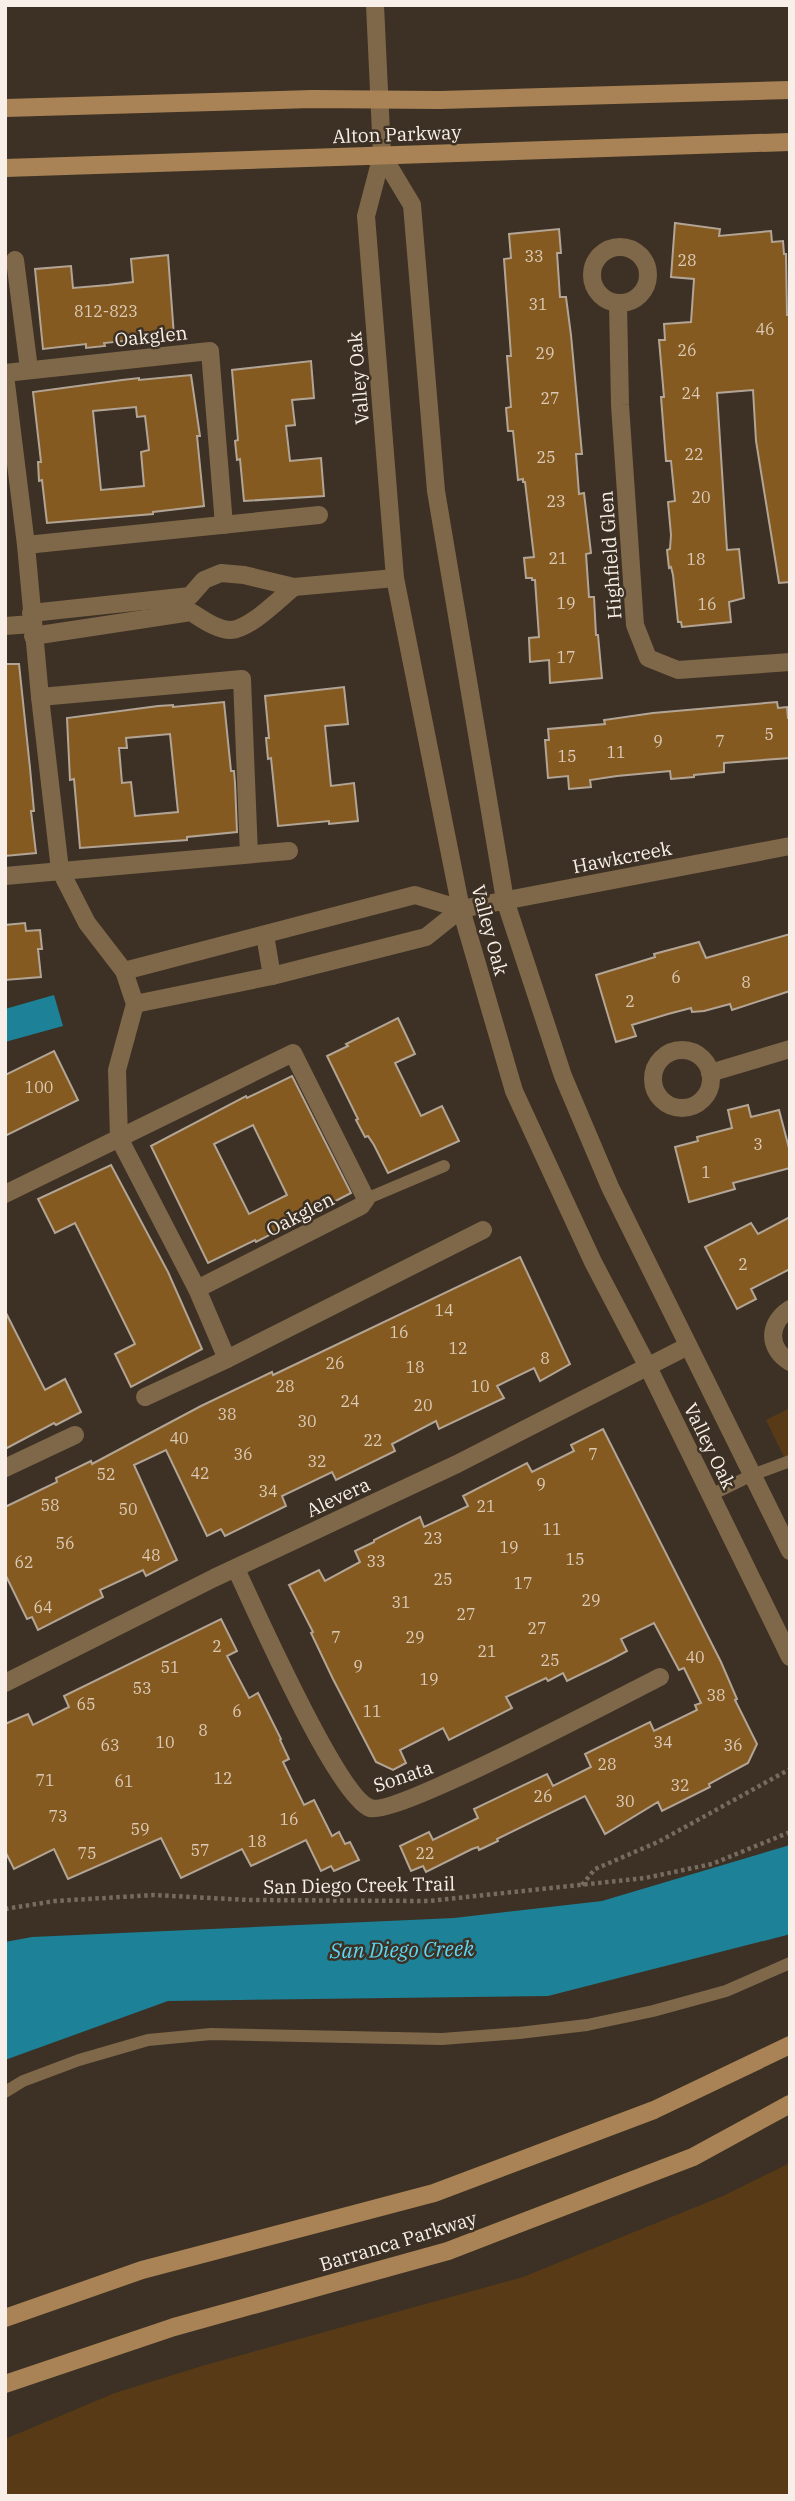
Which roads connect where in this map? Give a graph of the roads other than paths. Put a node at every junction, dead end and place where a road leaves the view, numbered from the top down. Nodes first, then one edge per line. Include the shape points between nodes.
1 (375, 5) edge
2 (790, 90) edge
3 (380, 99) junction
4 (5, 108) edge
5 (790, 142) edge
6 (382, 155) junction
7 (5, 168) edge
8 (15, 260) dead end
9 (618, 303) dead end
10 (29, 369) junction
11 (5, 374) edge
12 (319, 514) dead end
13 (225, 525) junction
14 (26, 545) junction
15 (395, 578) junction
16 (294, 587) junction
17 (190, 604) junction
18 (32, 624) junction
19 (5, 626) edge
20 (790, 662) edge
21 (40, 697) junction
22 (790, 846) edge
23 (289, 850) dead end
24 (249, 854) junction
25 (60, 870) junction
26 (5, 876) edge
27 (505, 900) junction
28 (461, 909) junction
29 (265, 935) junction
30 (124, 971) junction
31 (272, 976) junction
32 (135, 1004) junction
33 (790, 1049) edge
34 (710, 1073) dead end
35 (118, 1138) junction
36 (444, 1166) dead end
37 (5, 1194) edge
38 (366, 1199) junction
39 (483, 1230) dead end
40 (197, 1290) junction
41 (790, 1309) edge
42 (688, 1346) junction
43 (227, 1359) junction
44 (790, 1362) edge
45 (648, 1367) junction
46 (145, 1397) dead end
47 (75, 1435) dead end
48 (790, 1461) edge
49 (5, 1468) edge
50 (752, 1475) junction
51 (711, 1495) junction
52 (790, 1550) edge
53 (236, 1569) junction
54 (790, 1657) edge
55 (660, 1677) dead end
56 (5, 1683) edge
57 (790, 1963) edge
58 (790, 2045) edge
59 (5, 2092) edge
60 (790, 2104) edge
61 (5, 2318) edge
62 (5, 2384) edge

1 - 3 street, Valley Oak
2 - 3 main road, Alton Parkway
3 - 4 main road, Alton Parkway
3 - 6 street, Valley Oak
5 - 6 main road, Alton Parkway
6 - 7 main road, Alton Parkway
6 - 15 street, Valley Oak via 366,216
6 - 27 street, Valley Oak via 412,205 436,491
8 - 10 street
9 - 20 street, Highfield Glen via 635,625 648,658 678,670
10 - 11 street, Oakglen
10 - 13 street, Oakglen via 210,351
11 - 14 street, Oakglen
12 - 13 street
13 - 14 street
14 - 18 street, Oakglen
15 - 16 street
15 - 28 street, Valley Oak
16 - 17 street via 221,573 204,580
16 - 17 street via 246,625 230,630 208,623
17 - 18 street
18 - 19 street
18 - 21 street, Oakglen
21 - 24 street via 242,679
21 - 25 street, Oakglen
22 - 27 street, Hawkcreek
23 - 24 street
24 - 25 street
25 - 26 street
25 - 30 street, Oakglen via 87,923
27 - 28 street, Hawkcreek
27 - 42 street, Valley Oak via 563,1076 610,1187
28 - 29 street via 415,895
28 - 31 street via 426,937
28 - 45 street, Valley Oak via 514,1091 593,1262
29 - 30 street
29 - 31 street
30 - 32 street, Oakglen
31 - 32 street
32 - 35 street via 117,1070
33 - 34 street
35 - 37 street
35 - 38 street via 293,1054
35 - 40 street
36 - 38 lane
38 - 40 street, Oakglen via 361,1206
39 - 43 street
40 - 43 street
41 - 44 street via 775,1322 772,1332 776,1350
42 - 45 street, Alevera
42 - 50 street, Valley Oak
43 - 46 street
45 - 51 street, Valley Oak
45 - 53 street, Alevera
47 - 49 street
48 - 50 lane
50 - 51 lane
50 - 52 street, Valley Oak
51 - 54 street, Valley Oak
53 - 55 street, Sonata via 331,1762 356,1798 371,1808 382,1809 445,1783
53 - 56 street, Alevera
57 - 59 lane via 726,1991 587,2025 442,2039 211,2034 148,2040 79,2060
58 - 61 main road, Barranca Parkway via 654,2110 434,2193 142,2270
60 - 62 main road, Barranca Parkway via 693,2157 448,2251 174,2327

